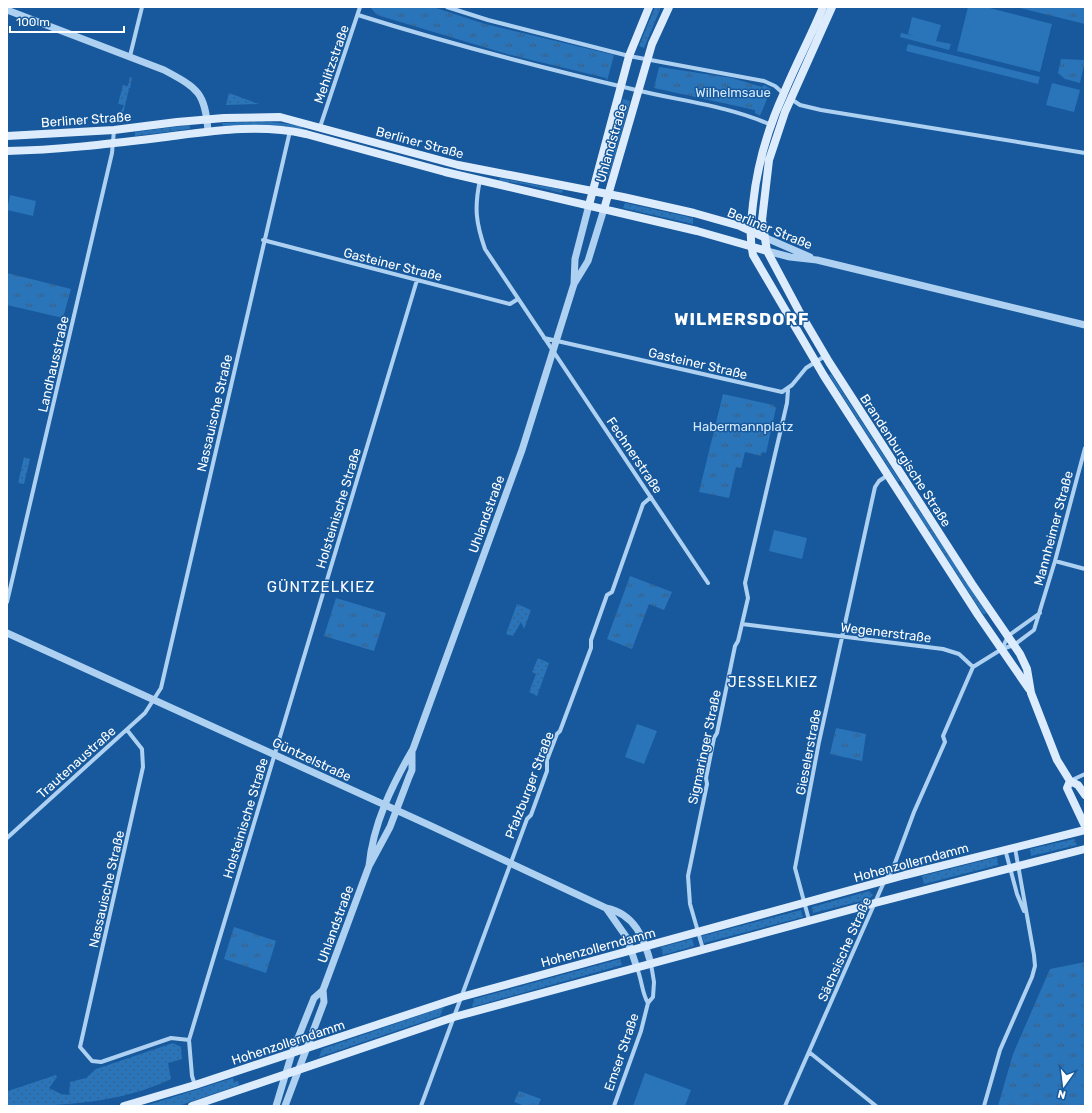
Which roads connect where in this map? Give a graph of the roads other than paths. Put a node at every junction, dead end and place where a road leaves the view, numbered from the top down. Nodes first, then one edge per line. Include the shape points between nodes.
1 (142, 7) edge
2 (360, 7) edge
3 (447, 7) edge
4 (649, 7) edge
5 (669, 7) edge
6 (823, 7) edge
7 (832, 7) edge
8 (7, 10) edge
9 (358, 15) junction
10 (130, 56) junction
11 (629, 56) junction
12 (647, 60) junction
13 (620, 86) junction
14 (638, 91) junction
15 (784, 93) junction
16 (791, 99) junction
17 (207, 119) junction
18 (772, 125) junction
19 (320, 127) junction
20 (114, 130) junction
21 (208, 131) junction
22 (290, 131) junction
23 (7, 136) edge
24 (114, 143) junction
25 (7, 151) edge
26 (1085, 153) edge
27 (480, 180) junction
28 (592, 191) junction
29 (608, 194) junction
30 (589, 205) junction
31 (604, 209) junction
32 (750, 231) junction
33 (764, 237) junction
34 (263, 240) junction
35 (751, 246) junction
36 (767, 251) junction
37 (817, 260) junction
38 (417, 280) junction
39 (574, 284) junction
40 (518, 299) junction
41 (1085, 325) edge
42 (544, 338) junction
43 (556, 341) junction
44 (553, 351) junction
45 (825, 356) junction
46 (815, 362) junction
47 (788, 390) junction
48 (1085, 448) edge
49 (888, 475) junction
50 (651, 497) junction
51 (1055, 561) junction
52 (1085, 569) edge
53 (708, 583) dead end
54 (7, 602) edge
55 (1040, 613) junction
56 (742, 624) junction
57 (7, 633) edge
58 (1008, 636) junction
59 (842, 637) junction
60 (1014, 645) junction
61 (1002, 649) junction
62 (973, 667) junction
63 (1031, 693) junction
64 (155, 699) junction
65 (127, 730) junction
66 (413, 749) junction
67 (274, 755) junction
68 (1085, 774) edge
69 (1070, 781) junction
70 (1085, 795) edge
71 (385, 805) junction
72 (396, 810) junction
73 (1085, 826) edge
74 (1085, 830) edge
75 (7, 838) edge
76 (1015, 847) junction
77 (1005, 849) junction
78 (1085, 849) edge
79 (511, 863) junction
80 (369, 866) junction
81 (1018, 866) junction
82 (1009, 868) junction
83 (884, 882) junction
84 (804, 903) junction
85 (876, 903) junction
86 (606, 908) junction
87 (1026, 913) junction
88 (809, 920) junction
89 (698, 932) junction
90 (646, 946) junction
91 (631, 950) junction
92 (703, 950) junction
93 (650, 964) junction
94 (637, 968) junction
95 (323, 990) junction
96 (461, 997) junction
97 (648, 1003) junction
98 (454, 1017) junction
99 (189, 1040) junction
100 (307, 1048) junction
101 (809, 1052) junction
102 (292, 1053) junction
103 (299, 1070) junction
104 (285, 1075) junction
105 (195, 1085) junction
106 (124, 1106) edge
107 (192, 1106) edge
108 (276, 1106) edge
109 (285, 1106) edge
110 (421, 1106) edge
111 (614, 1106) edge
112 (785, 1106) edge
113 (876, 1106) edge
114 (984, 1106) edge

1 - 10 street
2 - 9 street, Mehlitzstraße
3 - 11 street
4 - 11 main road, Uhlandstraße
5 - 12 main road, Uhlandstraße via 658,28
6 - 15 main road, Brandenburgische Straße
7 - 16 main road, Brandenburgische Straße
8 - 10 street
9 - 13 street via 515,61
9 - 19 street, Mehlitzstraße
10 - 17 street via 164,70 192,86 201,96
11 - 12 street
11 - 13 main road, Uhlandstraße
12 - 14 main road, Uhlandstraße
12 - 15 street via 764,81
13 - 14 street
13 - 28 main road, Uhlandstraße
14 - 18 street via 743,113
14 - 29 main road, Uhlandstraße
15 - 16 street
15 - 18 main road, Brandenburgische Straße
16 - 26 street via 800,105 821,110
16 - 33 main road, Brandenburgische Straße via 776,134 767,168 763,202
17 - 19 main road, Berliner Straße via 280,117
17 - 20 main road, Berliner Straße
17 - 21 street
18 - 32 main road, Brandenburgische Straße via 759,165
19 - 28 main road, Berliner Straße via 458,165
20 - 23 main road, Berliner Straße
20 - 24 street, Landhausstraße
21 - 22 main road, Berliner Straße
21 - 24 main road, Berliner Straße
22 - 27 main road, Berliner Straße
22 - 34 street, Nassauische Straße
24 - 25 main road, Berliner Straße
24 - 54 street, Landhausstraße
27 - 30 main road, Berliner Straße
27 - 40 street, Fechnerstraße via 476,214 485,249
28 - 29 main road, Berliner Straße
28 - 30 main road, Uhlandstraße
29 - 31 main road, Uhlandstraße
29 - 32 main road, Berliner Straße via 694,213
30 - 31 main road, Berliner Straße
30 - 39 street, Uhlandstraße via 575,259
31 - 35 main road, Berliner Straße
31 - 39 street, Uhlandstraße via 588,261
32 - 33 main road, Berliner Straße
32 - 35 main road, Brandenburgische Straße
33 - 36 main road, Brandenburgische Straße
33 - 37 street, Berliner Straße
34 - 38 street, Gasteiner Straße
34 - 64 street, Nassauische Straße via 164,677
35 - 36 main road, Berliner Straße
35 - 46 main road, Brandenburgische Straße via 758,265
36 - 37 street, Berliner Straße
36 - 45 main road, Brandenburgische Straße
37 - 41 street, Berliner Straße
38 - 40 street, Gasteiner Straße via 510,304
38 - 67 street, Holsteinische Straße
39 - 43 street, Uhlandstraße
40 - 42 street, Fechnerstraße
42 - 43 street
42 - 44 street, Fechnerstraße
43 - 44 street, Uhlandstraße
43 - 47 street, Gasteiner Straße via 782,392
44 - 50 street, Fechnerstraße
44 - 66 street, Uhlandstraße via 522,450
45 - 46 street
45 - 58 main road, Brandenburgische Straße
46 - 47 street via 806,368
46 - 49 main road, Brandenburgische Straße
47 - 56 street, Sigmaringer Straße via 745,584 748,598
48 - 51 street, Mannheimer Straße
49 - 59 street, Gieselerstraße via 875,487
49 - 61 main road, Brandenburgische Straße
50 - 53 street, Fechnerstraße
50 - 79 street, Pfalzburger Straße via 644,504 612,592 607,595 591,640 591,648 547,760 547,771
51 - 52 street
51 - 55 street, Mannheimer Straße
55 - 58 street
55 - 60 street, Mannheimer Straße via 1034,630
56 - 59 street, Wegenerstraße
56 - 89 street, Sigmaringer Straße via 714,738 688,876 690,904
57 - 64 street, Güntzelstraße
58 - 60 main road, Brandenburgische Straße
58 - 61 street
59 - 62 street, Wegenerstraße via 944,649 959,654
59 - 84 street, Gieselerstraße via 796,868
60 - 61 street, Mannheimer Straße
60 - 63 main road, Brandenburgische Straße via 1027,669
61 - 62 street
61 - 63 main road, Brandenburgische Straße
62 - 83 street, Sächsische Straße via 943,736 945,742 914,812 892,871
63 - 69 main road, Brandenburgische Straße via 1052,747
64 - 65 street, Trautenaustraße
64 - 67 street, Güntzelstraße
65 - 75 street, Trautenaustraße
65 - 99 street, Nassauische Straße via 142,749 143,767 81,1043 82,1050 92,1061 101,1062 171,1038
66 - 71 street, Uhlandstraße
66 - 72 street, Uhlandstraße via 412,770
67 - 71 street, Güntzelstraße
67 - 99 street, Holsteinische Straße
68 - 69 street
69 - 70 main road via 1078,785
69 - 73 main road via 1067,788
71 - 72 street, Güntzelstraße
71 - 80 street, Uhlandstraße via 372,839
72 - 79 street, Güntzelstraße
72 - 80 street, Uhlandstraße via 380,848
74 - 76 main road, Hohenzollerndamm
76 - 77 main road, Hohenzollerndamm
76 - 81 street
77 - 82 street
77 - 83 main road, Hohenzollerndamm
78 - 81 main road
79 - 86 street, Güntzelstraße
79 - 96 street, Pfalzburger Straße
80 - 95 street, Uhlandstraße
81 - 82 main road
81 - 87 street
82 - 85 main road
82 - 87 street
83 - 84 main road, Hohenzollerndamm
83 - 85 street, Sächsische Straße
84 - 88 street, Gieselerstraße
84 - 89 main road, Hohenzollerndamm
85 - 88 main road
85 - 101 street, Sächsische Straße
86 - 90 street, Güntzelstraße via 616,910 631,922 641,934
86 - 91 street, Güntzelstraße via 624,934
87 - 114 street via 1035,966 1000,1050
88 - 92 main road
89 - 90 main road, Hohenzollerndamm
89 - 92 street, Sigmaringer Straße
90 - 91 main road, Hohenzollerndamm
90 - 93 street, Güntzelstraße
91 - 94 street, Güntzelstraße
91 - 96 main road, Hohenzollerndamm
92 - 93 main road
93 - 94 main road
93 - 97 street, Emser Straße via 654,987 653,997
94 - 97 street, Emser Straße via 644,997
94 - 98 main road
95 - 100 street, Uhlandstraße via 324,1002
95 - 102 street, Uhlandstraße via 314,998
96 - 98 street, Pfalzburger Straße
96 - 100 main road, Hohenzollerndamm
97 - 111 street, Emser Straße via 641,1031
98 - 103 main road
98 - 110 street, Pfalzburger Straße
99 - 105 street
100 - 102 main road, Hohenzollerndamm
100 - 103 street, Uhlandstraße
101 - 112 street, Sächsische Straße
101 - 113 street
102 - 104 street, Uhlandstraße
102 - 105 main road, Hohenzollerndamm
103 - 104 main road
103 - 109 street, Uhlandstraße
104 - 107 main road
104 - 108 street, Uhlandstraße
105 - 106 main road, Hohenzollerndamm

